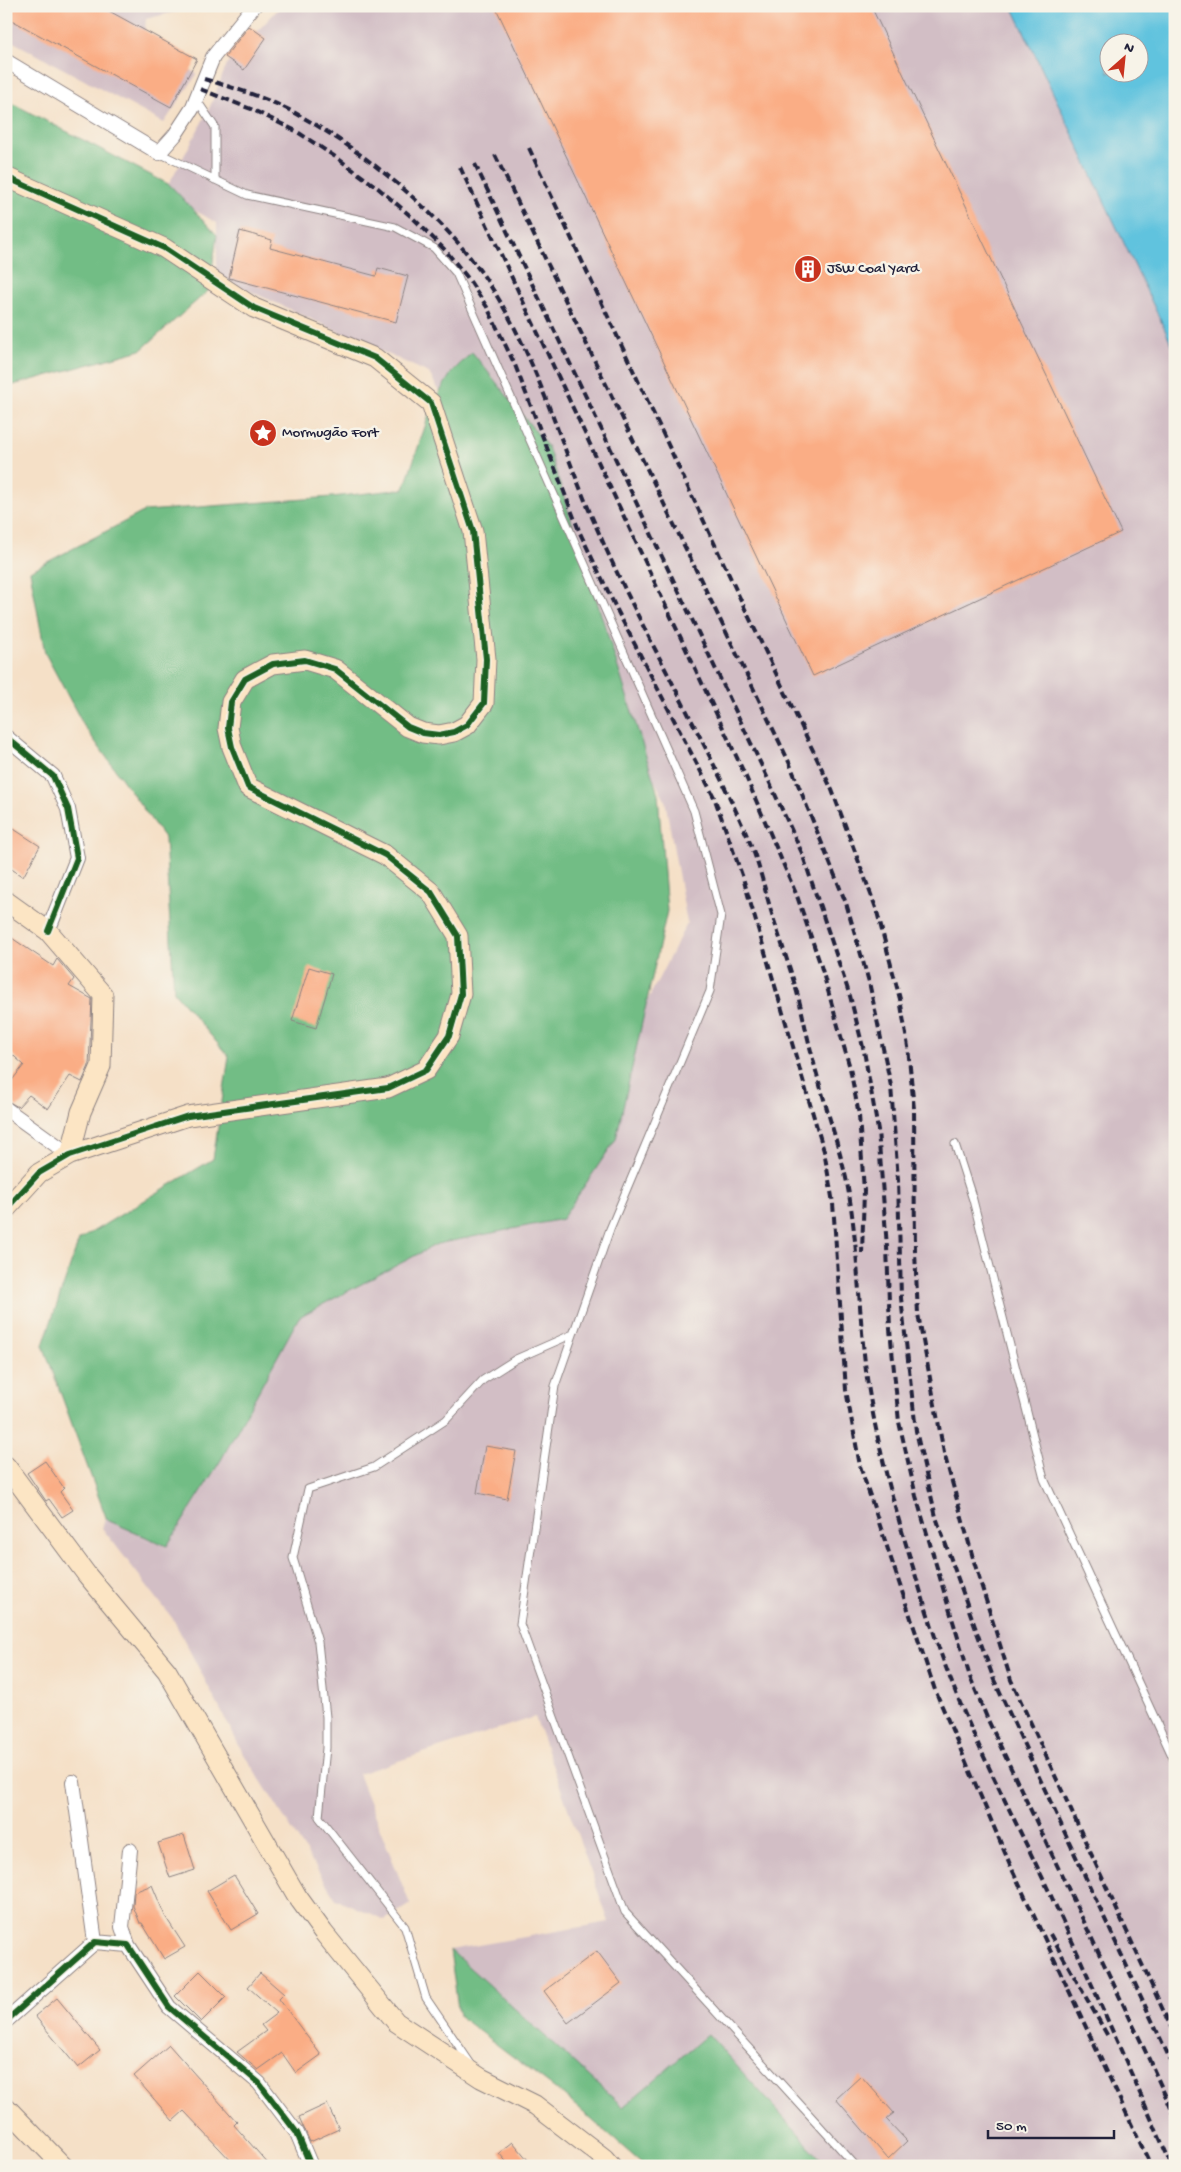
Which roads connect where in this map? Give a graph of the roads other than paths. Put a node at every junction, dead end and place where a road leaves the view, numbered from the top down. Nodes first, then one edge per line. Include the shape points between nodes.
1 (254, 6) edge
2 (6, 61) edge
3 (196, 98) junction
4 (159, 153) junction
5 (6, 177) edge
6 (215, 180) junction
7 (6, 737) edge
8 (6, 901) edge
9 (48, 931) junction
10 (6, 1109) edge
11 (955, 1144) dead end
12 (70, 1155) junction
13 (6, 1209) edge
14 (573, 1334) junction
15 (6, 1466) edge
16 (1175, 1762) edge
17 (73, 1782) dead end
18 (130, 1850) dead end
19 (95, 1942) junction
20 (128, 1945) junction
21 (6, 2021) edge
22 (481, 2078) junction
23 (6, 2107) edge
24 (63, 2166) edge
25 (311, 2166) edge
26 (611, 2166) edge
27 (856, 2166) edge

1 - 3 street via 213,57
2 - 4 street
3 - 4 street via 175,135
3 - 6 lane via 215,127
4 - 6 lane
5 - 12 street via 164,248 254,308 375,358 431,403 473,531 486,659 484,703 467,725 439,735 408,727 335,669 305,660 273,664 245,679 231,702 228,728 232,748 248,787 386,855 431,892 458,936 461,994 449,1036 426,1070 388,1088 188,1116
6 - 14 lane via 247,195 395,227 434,248 456,273 694,811 721,915 710,991 610,1229
7 - 9 street via 53,776 68,809 77,858
8 - 9 street
9 - 12 street via 103,995 101,1066 81,1112
10 - 12 street
11 - 16 lane via 973,1200 1044,1479
12 - 13 street via 39,1173
14 - 22 lane via 516,1359 483,1380 446,1420 374,1467 308,1488 292,1558 318,1642 326,1717 319,1817 405,1927 426,1998
14 - 27 lane via 555,1386 520,1624 625,1912
15 - 22 street via 87,1575 167,1671 297,1896 323,1932 396,2022
17 - 19 street
18 - 20 street via 122,1927
19 - 20 street
19 - 21 street
20 - 25 street via 169,2007 259,2083 297,2133
22 - 26 street via 535,2105
23 - 24 street

